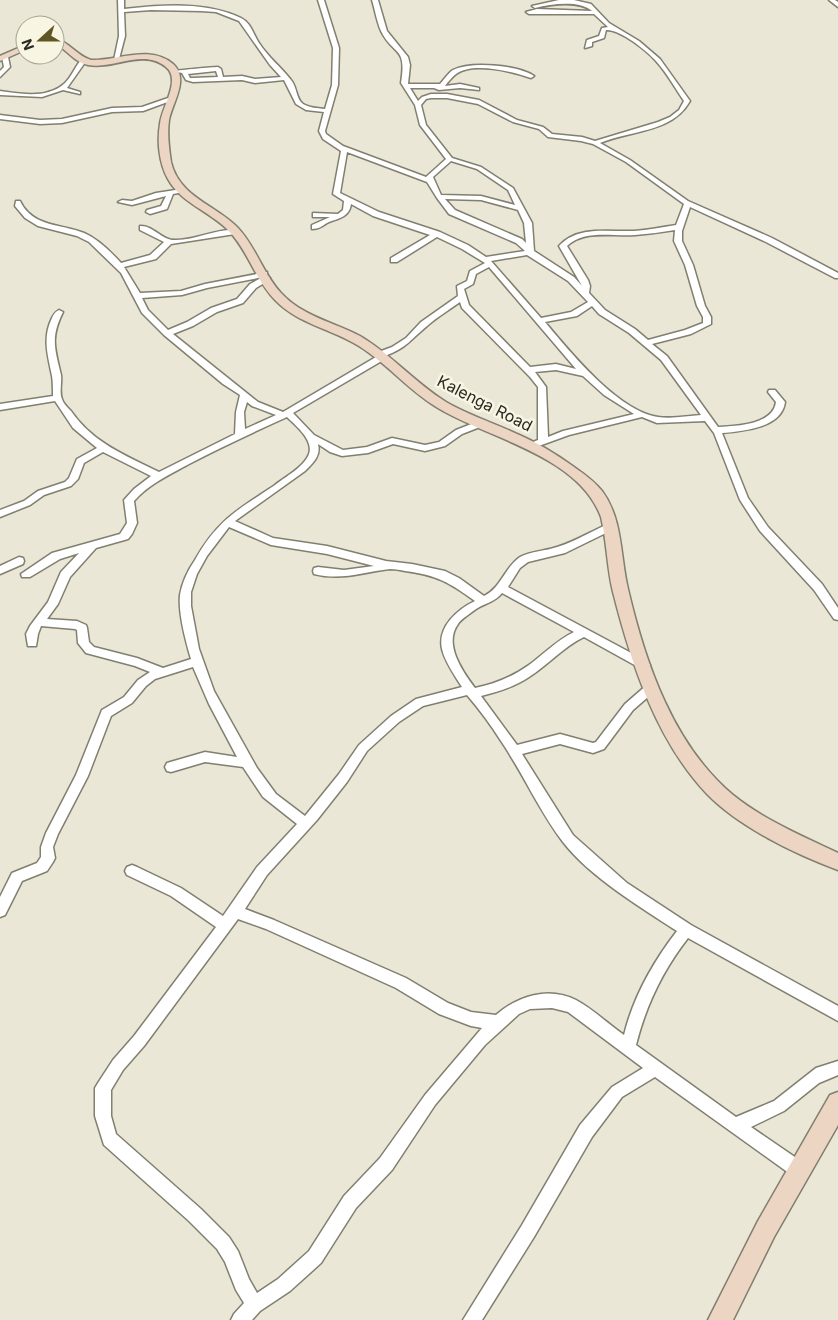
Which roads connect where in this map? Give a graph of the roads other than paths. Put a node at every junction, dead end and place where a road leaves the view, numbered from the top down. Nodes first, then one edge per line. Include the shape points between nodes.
1 (121, 0) edge
2 (321, 0) edge
3 (375, 0) edge
4 (567, 0) edge
5 (832, 0) edge
6 (531, 5) dead end
7 (838, 5) edge
8 (121, 10) junction
9 (530, 12) dead end
10 (595, 12) junction
11 (614, 28) junction
12 (65, 45) edge
13 (587, 47) dead end
14 (15, 52) edge
15 (3, 58) edge
16 (116, 59) junction
17 (83, 61) junction
18 (179, 71) junction
19 (0, 75) edge
20 (531, 76) dead end
21 (285, 78) junction
22 (221, 80) junction
23 (405, 86) junction
24 (440, 87) junction
25 (62, 88) junction
26 (477, 89) dead end
27 (0, 93) edge
28 (78, 93) dead end
29 (171, 99) junction
30 (416, 102) junction
31 (329, 111) junction
32 (0, 117) edge
33 (595, 143) junction
34 (343, 148) junction
35 (450, 159) junction
36 (430, 180) junction
37 (176, 193) junction
38 (439, 197) junction
39 (348, 201) junction
40 (18, 202) dead end
41 (122, 202) dead end
42 (688, 203) junction
43 (520, 208) junction
44 (150, 212) dead end
45 (342, 215) junction
46 (316, 216) dead end
47 (315, 227) dead end
48 (680, 227) junction
49 (143, 228) dead end
50 (235, 232) junction
51 (437, 234) junction
52 (169, 242) junction
53 (529, 252) junction
54 (394, 260) dead end
55 (487, 262) junction
56 (572, 263) junction
57 (119, 266) junction
58 (550, 266) junction
59 (265, 276) junction
60 (838, 276) edge
61 (586, 294) junction
62 (137, 296) junction
63 (461, 298) junction
64 (593, 302) junction
65 (59, 312) dead end
66 (540, 321) junction
67 (167, 332) junction
68 (646, 343) junction
69 (380, 356) junction
70 (528, 370) junction
71 (587, 374) junction
72 (772, 392) dead end
73 (244, 395) junction
74 (57, 398) junction
75 (0, 407) edge
76 (286, 414) junction
77 (641, 415) junction
78 (707, 418) junction
79 (482, 423) junction
80 (716, 430) junction
81 (240, 436) junction
82 (309, 437) junction
83 (538, 444) junction
84 (103, 448) junction
85 (159, 476) junction
86 (0, 514) edge
87 (228, 522) junction
88 (610, 527) junction
89 (92, 546) junction
90 (19, 562) dead end
91 (390, 566) junction
92 (0, 570) edge
93 (318, 571) dead end
94 (26, 574) dead end
95 (501, 588) junction
96 (483, 601) junction
97 (838, 616) edge
98 (39, 622) junction
99 (583, 633) junction
100 (32, 643) dead end
101 (196, 662) junction
102 (644, 665) junction
103 (161, 672) junction
104 (652, 687) junction
105 (471, 692) junction
106 (513, 751) junction
107 (247, 763) junction
108 (171, 767) dead end
109 (306, 824) junction
110 (838, 862) edge
111 (132, 870) dead end
112 (0, 911) edge
113 (235, 912) junction
114 (225, 926) junction
115 (686, 930) junction
116 (838, 1014) edge
117 (498, 1023) junction
118 (628, 1047) junction
119 (657, 1068) junction
120 (838, 1068) edge
121 (838, 1102) edge
122 (736, 1125) junction
123 (799, 1170) junction
124 (254, 1305) junction
125 (240, 1320) edge
126 (472, 1320) edge
127 (720, 1320) edge

1 - 8 street
2 - 31 street via 336,48 335,85
3 - 23 street via 384,31 405,56
4 - 6 street via 542,6
4 - 10 street via 585,3
5 - 7 street
8 - 16 street via 122,36
8 - 21 street via 200,9 234,17 247,26 256,43
9 - 10 street
10 - 11 street
11 - 13 street via 604,29 602,37 590,41
11 - 33 street via 658,60 687,101 679,114 638,131
12 - 17 main road
14 - 15 main road
15 - 19 street via 7,67
16 - 17 main road via 98,63
16 - 18 main road via 147,56
17 - 25 street
18 - 22 street via 190,80
18 - 22 street via 218,69
18 - 29 main road, Kalenga Road
20 - 24 street via 515,69 464,68 453,72
21 - 22 street
21 - 31 street via 292,85 300,106
23 - 24 street
23 - 30 street
24 - 26 street
24 - 30 street
25 - 27 street via 35,96
25 - 28 street
29 - 32 street via 143,109 112,110 62,121
29 - 37 main road, Kalenga Road via 163,141
30 - 33 street via 425,97 450,96 479,102 514,121 541,128 550,136
30 - 35 street via 423,124
31 - 34 street via 322,135
33 - 42 street via 628,161
34 - 36 street
34 - 39 street via 336,192
35 - 36 street via 430,175
35 - 43 street via 474,165 497,178 511,189
36 - 38 street
37 - 41 street via 132,203
37 - 44 street via 164,207
37 - 50 main road, Kalenga Road
38 - 43 street via 481,198
38 - 53 street via 452,212 519,241
39 - 45 street via 348,210
39 - 51 street
40 - 57 street via 35,222 86,236
42 - 48 street
42 - 60 street
43 - 53 street via 528,223
45 - 46 street
45 - 47 street
48 - 56 street via 580,235 563,246
48 - 68 street via 678,241 708,321 701,328
49 - 52 street
50 - 52 street
50 - 59 main road, Kalenga Road
51 - 54 street
51 - 55 street
52 - 57 street via 153,257
53 - 55 street
53 - 58 street
55 - 63 street via 473,273 470,282 460,288
55 - 66 street
56 - 58 street
56 - 61 street via 586,286
57 - 62 street
58 - 61 street via 571,279
59 - 62 street via 182,293
59 - 67 street via 240,301
59 - 69 main road, Kalenga Road via 281,300 301,314 354,338
61 - 64 street
62 - 67 street via 145,311
63 - 69 street via 424,324 409,340
63 - 70 street
64 - 66 street via 574,314
64 - 68 street
65 - 74 street via 50,337
66 - 71 street
67 - 73 street
68 - 78 street via 664,358
69 - 76 street
69 - 79 main road, Kalenga Road via 444,406
70 - 71 street via 556,367
70 - 83 street via 542,387
71 - 77 street via 607,393
72 - 80 street via 781,402 780,409 767,421
73 - 76 street via 264,408
73 - 81 street
74 - 75 street
74 - 84 street via 76,426
76 - 81 street
76 - 82 street
77 - 78 street via 656,420
77 - 83 street via 566,433
78 - 80 street
79 - 82 street via 459,432 442,444 425,448 398,440 368,450 342,453
79 - 83 main road, Kalenga Road
80 - 97 street via 743,498 764,529 818,587
81 - 85 street
82 - 87 street via 314,452 304,467
83 - 88 main road, Kalenga Road via 596,493 607,510
84 - 85 street
84 - 86 street via 80,461 68,484
85 - 89 street via 137,490 129,500 133,522 129,532 124,537
87 - 91 street via 271,541 327,550
87 - 101 street via 202,556 185,594
88 - 95 street via 561,550 525,559
88 - 102 main road, Kalenga Road via 620,591
89 - 94 street via 56,556
89 - 98 street via 65,575 53,604
90 - 92 street
91 - 93 street via 342,574
91 - 96 street via 441,574
95 - 96 street
95 - 99 street
96 - 105 street via 453,622 447,647
98 - 100 street via 32,634
98 - 103 street via 77,625 82,628 84,643 90,650
99 - 102 street
99 - 105 street via 570,638 517,679
101 - 103 street
101 - 107 street via 214,707
102 - 104 main road, Kalenga Road
103 - 112 street via 142,683 128,700 106,713 82,776 52,833 47,846 48,858 42,867 17,878
104 - 106 street via 629,707 600,746 593,748 560,739
104 - 110 main road, Kalenga Road via 681,745 714,790 769,828
105 - 106 street
105 - 109 street via 420,702 394,719 364,748
106 - 115 street via 568,839 622,887
107 - 108 street via 205,757
107 - 109 street via 268,794
109 - 113 street via 262,871
111 - 114 street via 182,896
113 - 114 street
113 - 117 street via 401,983 444,1008 471,1019
114 - 124 street via 106,1082 102,1106 110,1139 223,1242
115 - 116 street
115 - 118 street via 639,1007
117 - 118 street via 514,1009 529,1002 552,1001 572,1006
117 - 124 street via 457,1066 400,1140 386,1164 350,1202 315,1257 284,1285
118 - 119 street
119 - 122 street
119 - 126 street via 617,1092 586,1130
120 - 122 street via 812,1079 776,1108
121 - 123 main road
122 - 123 street
123 - 127 main road
124 - 125 street

